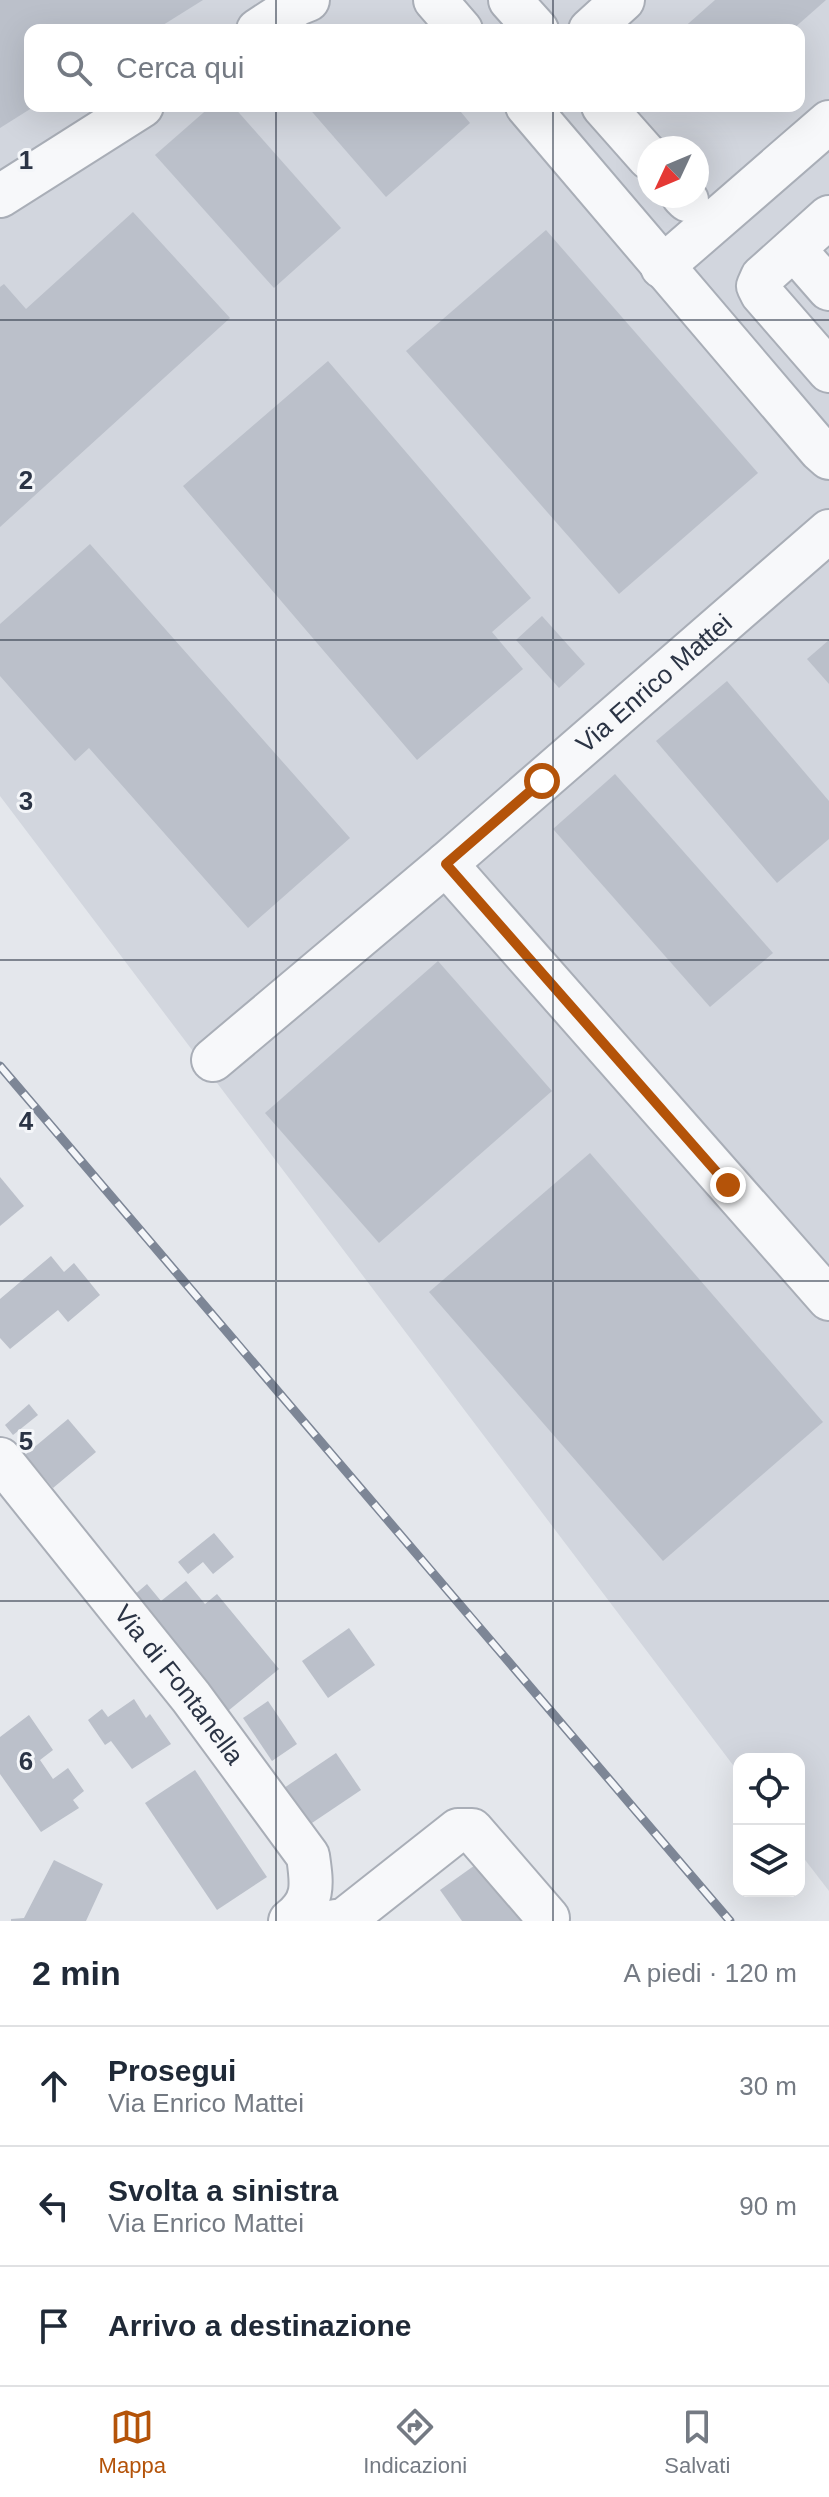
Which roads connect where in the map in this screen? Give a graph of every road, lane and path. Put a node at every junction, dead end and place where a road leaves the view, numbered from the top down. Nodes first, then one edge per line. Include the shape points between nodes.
1 (308, 0) edge
2 (435, 0) edge
3 (510, 0) edge
4 (267, 24) edge
5 (456, 24) edge
6 (532, 24) edge
7 (133, 112) edge
8 (532, 112) edge
9 (608, 112) edge
10 (829, 122) edge
11 (637, 144) edge
12 (0, 196) edge
13 (829, 217) edge
14 (794, 249) junction
15 (662, 267) junction
16 (829, 289) edge
17 (829, 371) edge
18 (829, 458) edge
19 (829, 531) edge
20 (446, 864) junction
21 (213, 1060) dead end
22 (829, 1299) edge
23 (0, 1459) edge
24 (548, 1918) dead end
25 (311, 1919) edge

1 - 4 street
2 - 5 street
3 - 6 street
7 - 12 street
8 - 15 street
9 - 11 street
10 - 15 street
13 - 14 street
14 - 16 street
14 - 17 street via 758,286
15 - 18 street
19 - 20 street, Via Enrico Mattei
20 - 21 street, Via Enrico Mattei
20 - 22 street
23 - 25 street, Via di Fontanella via 191,1697 308,1856
24 - 25 street via 472,1830 458,1830 344,1920

